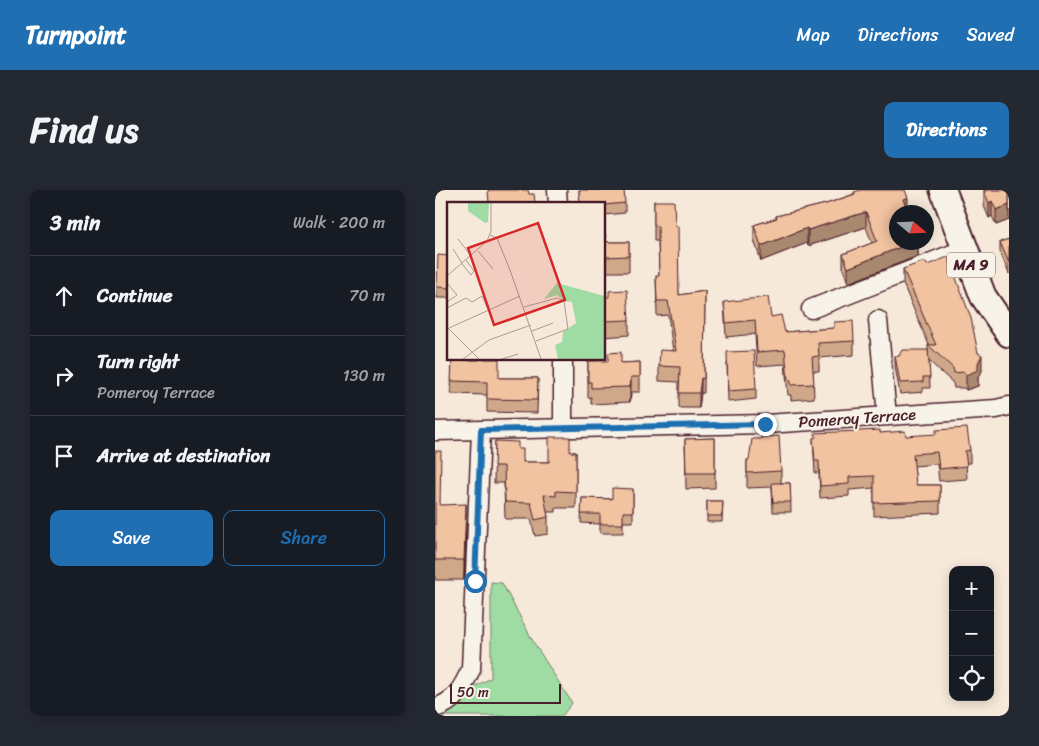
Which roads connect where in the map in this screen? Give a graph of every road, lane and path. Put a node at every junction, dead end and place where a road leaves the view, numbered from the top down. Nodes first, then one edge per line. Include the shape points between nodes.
1 (949, 192) edge
2 (965, 250) junction
3 (811, 309) dead end
4 (879, 320) dead end
5 (1009, 334) edge
6 (563, 360) edge
7 (1009, 406) edge
8 (887, 416) junction
9 (563, 428) junction
10 (481, 430) junction
11 (435, 431) edge
12 (435, 708) edge

1 - 2 highway, MA 9
2 - 3 street
2 - 5 highway, MA 9 via 989,307
4 - 8 street
6 - 9 street
7 - 8 street, Pomeroy Terrace
8 - 9 street, Pomeroy Terrace via 765,424
9 - 10 street, Pomeroy Terrace
10 - 11 street, Pomeroy Terrace
10 - 12 street via 471,669 456,696

